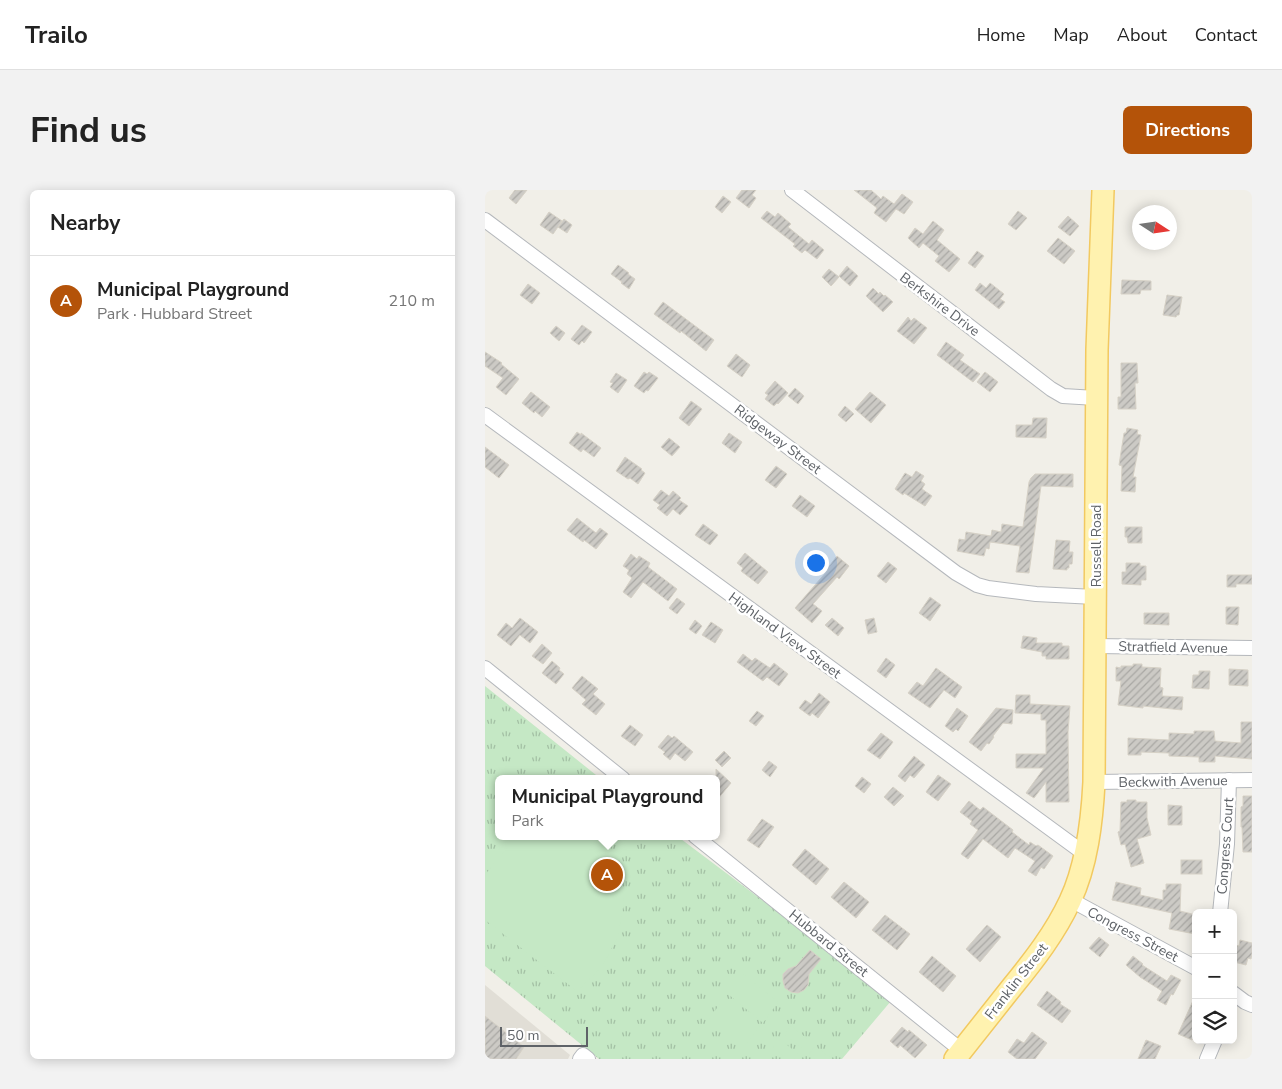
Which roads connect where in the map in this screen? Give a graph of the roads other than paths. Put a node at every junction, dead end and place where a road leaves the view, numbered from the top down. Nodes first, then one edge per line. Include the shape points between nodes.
1 (792, 190) edge
2 (1098, 193) edge
3 (485, 220) edge
4 (1096, 398) junction
5 (485, 415) edge
6 (1095, 596) junction
7 (1095, 646) junction
8 (1252, 648) edge
9 (485, 668) edge
10 (618, 775) edge
11 (1229, 780) junction
12 (1252, 780) edge
13 (1094, 782) junction
14 (700, 840) edge
15 (1085, 854) junction
16 (1071, 900) junction
17 (1220, 909) edge
18 (1192, 966) edge
19 (1237, 997) edge
20 (1252, 1005) edge
21 (1213, 1044) edge
22 (959, 1055) edge
23 (1207, 1059) edge

1 - 4 street, Berkshire Drive via 1051,389 1063,396
2 - 4 main road, Russell Road
3 - 6 street, Ridgeway Street via 957,573 988,588 1039,595
4 - 6 main road, Russell Road
5 - 15 street, Highland View Street
6 - 7 main road, Russell Road
7 - 8 street, Stratfield Avenue
7 - 13 main road, Russell Road
9 - 10 street
11 - 12 street, Beckwith Avenue
11 - 13 street, Beckwith Avenue
11 - 17 street, Congress Court
13 - 15 main road, Russell Road
14 - 22 street, Hubbard Street
15 - 16 main road, Russell Road
16 - 18 street, Congress Street
16 - 22 main road, Franklin Street via 1047,942
19 - 20 street
21 - 23 street

